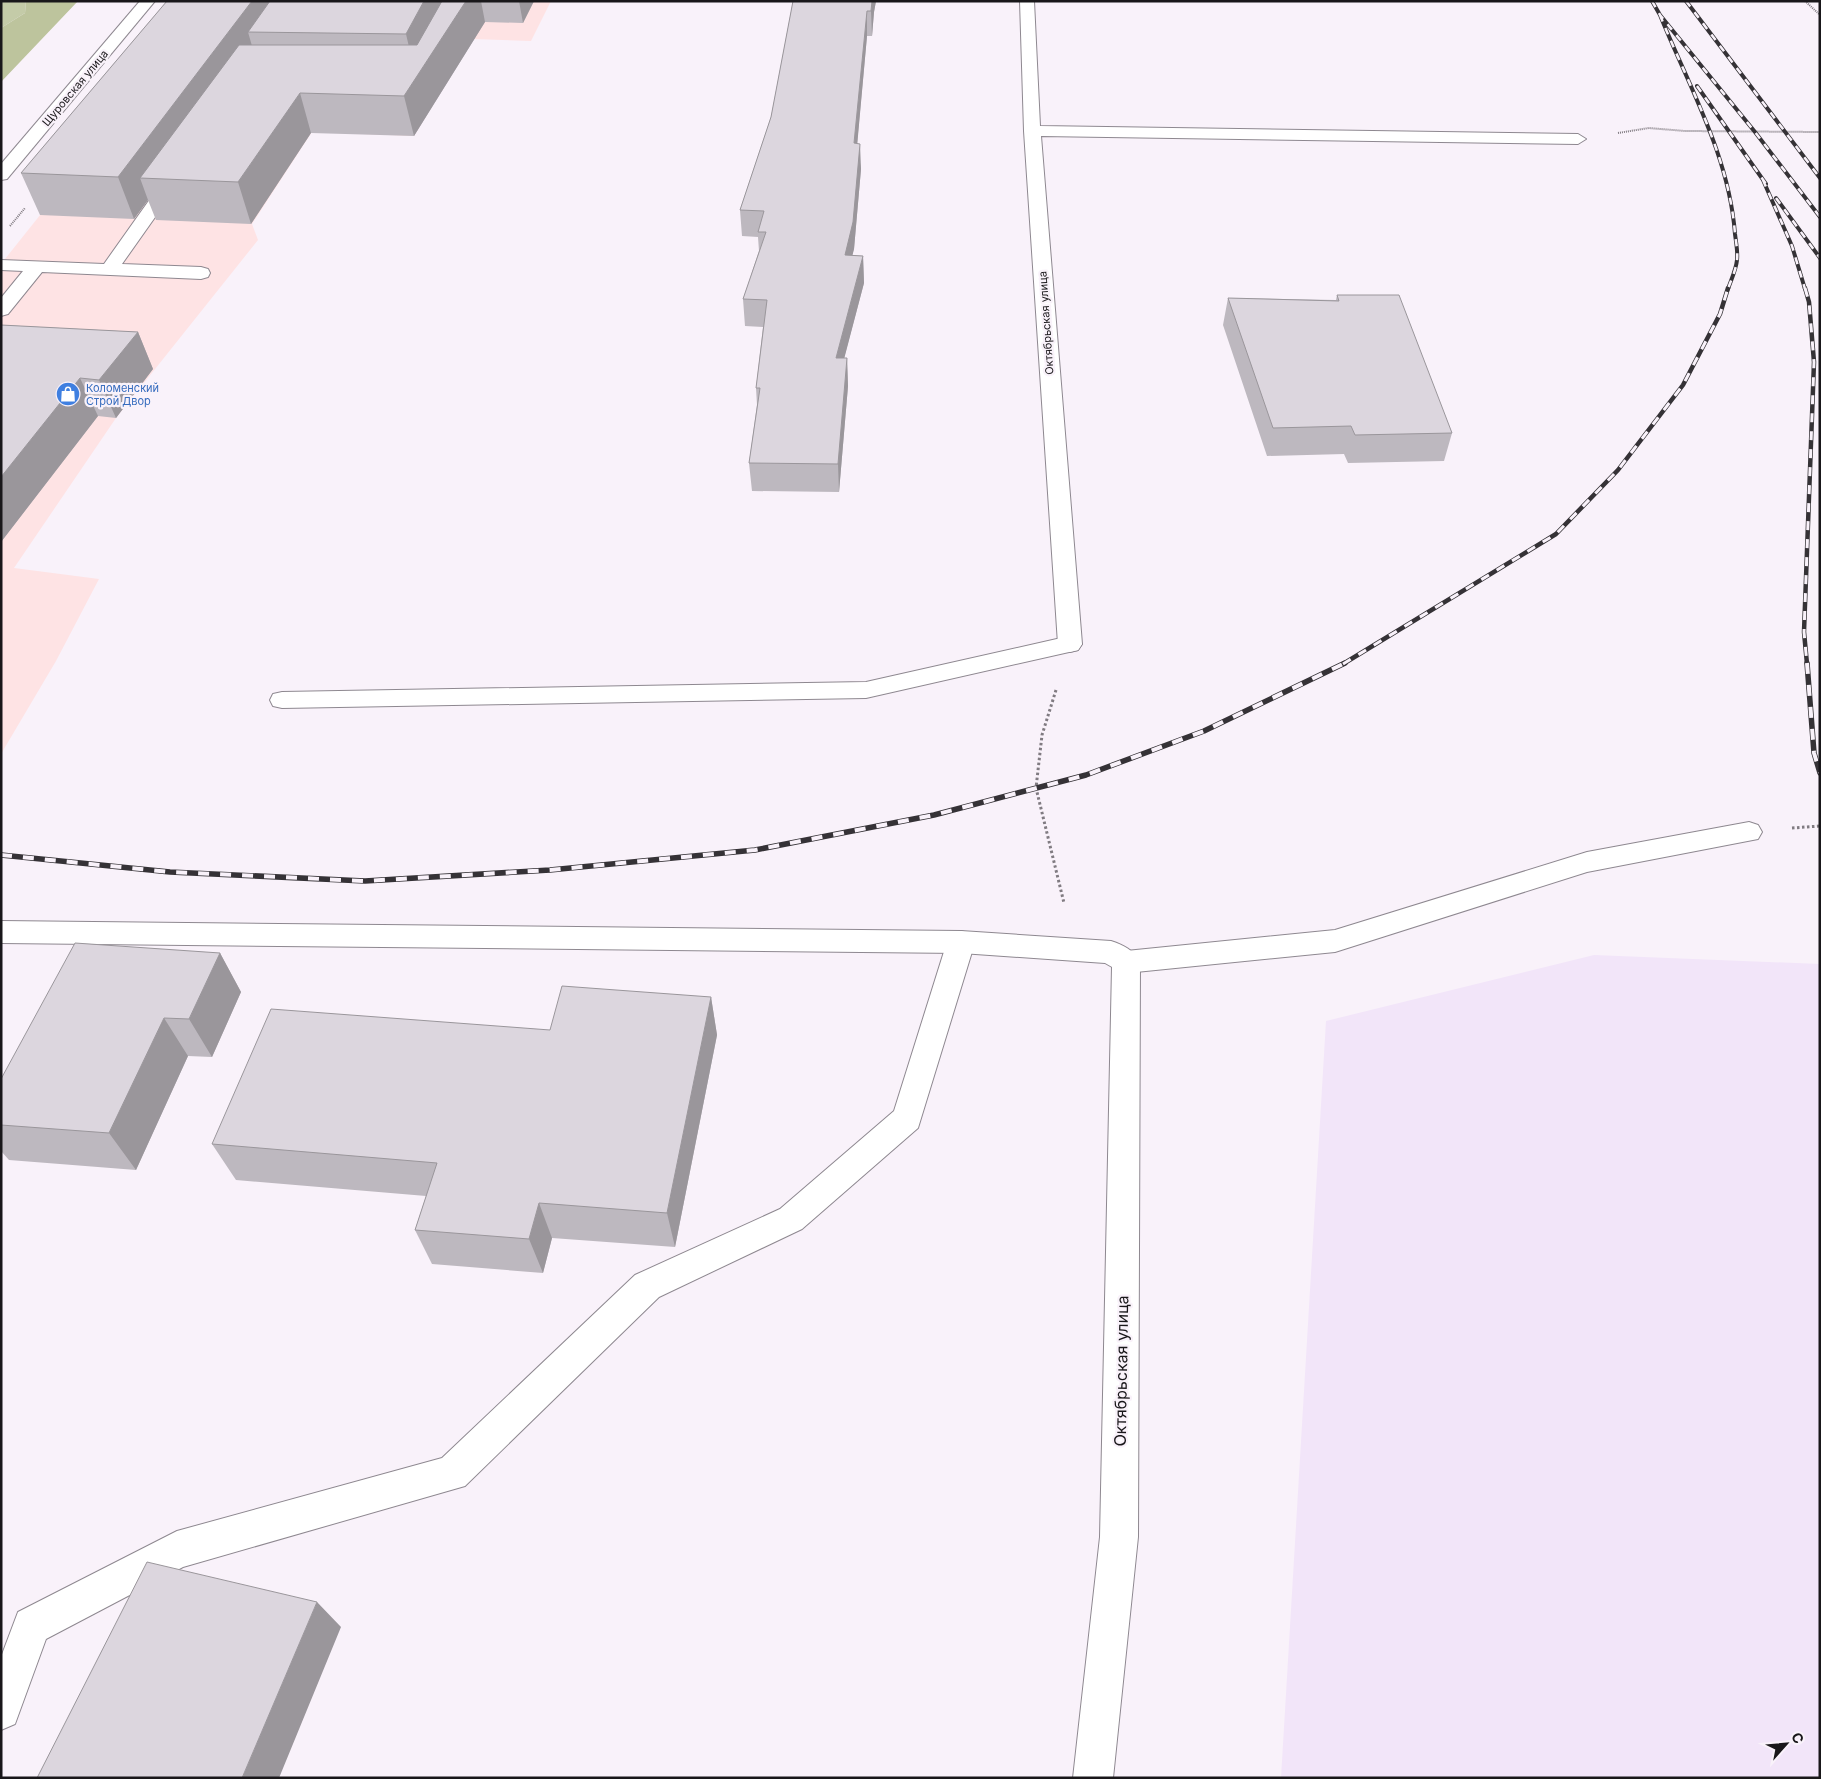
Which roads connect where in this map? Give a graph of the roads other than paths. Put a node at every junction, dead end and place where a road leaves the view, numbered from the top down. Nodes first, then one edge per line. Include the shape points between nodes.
1 (148, 1) edge
2 (1027, 1) edge
3 (1032, 131) junction
4 (1578, 139) road end
5 (182, 167) edge
6 (1, 175) edge
7 (1, 265) edge
8 (36, 266) junction
9 (109, 269) junction
10 (201, 272) dead end
11 (1, 310) edge
12 (282, 700) dead end
13 (1749, 832) dead end
14 (1, 932) edge
15 (961, 942) junction
16 (1126, 962) junction
17 (1, 1710) edge
18 (1093, 1778) edge

1 - 6 street, Щуровская улица
2 - 3 street, Октябрьская улица
3 - 4 street
3 - 12 street, Октябрьская улица via 1070,644 866,690
5 - 9 street
7 - 8 street
8 - 9 street
8 - 11 street
9 - 10 street
13 - 16 street via 1587,862 1335,940
14 - 15 street
15 - 16 street via 1111,952
15 - 17 street via 908,1119 791,1219 647,1286 452,1473 176,1550 32,1626
16 - 18 street, Октябрьская улица via 1119,1537

